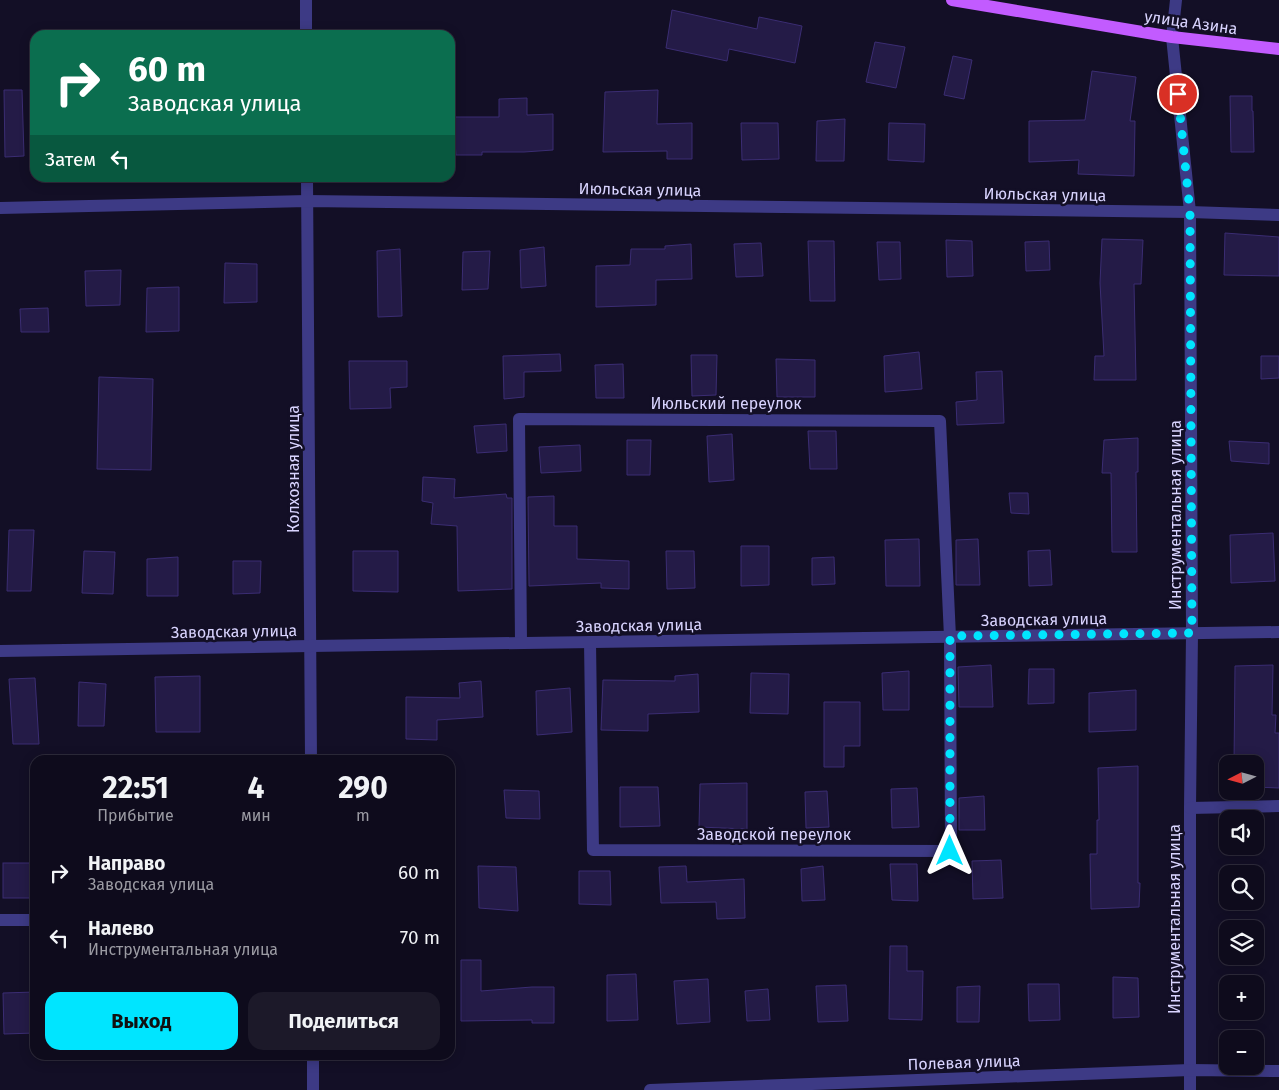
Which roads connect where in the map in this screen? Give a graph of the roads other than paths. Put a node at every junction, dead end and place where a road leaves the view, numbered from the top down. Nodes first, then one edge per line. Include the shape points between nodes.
1 (306, 0) edge
2 (952, 0) edge
3 (1176, 0) edge
4 (306, 30) edge
5 (1172, 37) junction
6 (1279, 49) edge
7 (307, 182) edge
8 (307, 201) junction
9 (0, 208) edge
10 (1190, 212) junction
11 (1279, 215) edge
12 (1279, 632) edge
13 (1192, 633) junction
14 (950, 636) junction
15 (590, 642) junction
16 (521, 643) junction
17 (311, 646) junction
18 (0, 652) edge
19 (312, 755) edge
20 (1279, 806) edge
21 (1190, 808) junction
22 (0, 920) edge
23 (30, 920) edge
24 (313, 1060) edge
25 (1190, 1070) junction
26 (1279, 1071) edge
27 (314, 1090) edge
28 (650, 1090) edge
29 (1190, 1090) edge

1 - 4 street
2 - 5 main road, улица Азина
3 - 5 street, Инструментальная улица
5 - 6 main road, улица Азина
5 - 10 street, Инструментальная улица
7 - 8 street, Колхозная улица
8 - 9 street, Июльская улица
8 - 10 street, Июльская улица
8 - 17 street, Колхозная улица
10 - 11 street, Июльская улица
10 - 13 street, Инструментальная улица
12 - 13 street, Заводская улица
13 - 14 street, Заводская улица
13 - 21 street, Инструментальная улица
14 - 15 street, Заводская улица
14 - 15 street, Заводской переулок via 950,851 593,850
14 - 16 street, Июльский переулок via 940,421 519,418
15 - 16 street, Заводская улица
16 - 17 street, Заводская улица
17 - 18 street, Заводская улица
17 - 19 street, Колхозная улица
20 - 21 street
21 - 25 street, Инструментальная улица
22 - 23 street
24 - 27 street
25 - 26 street, Полевая улица
25 - 28 street, Полевая улица
25 - 29 street, Инструментальная улица

